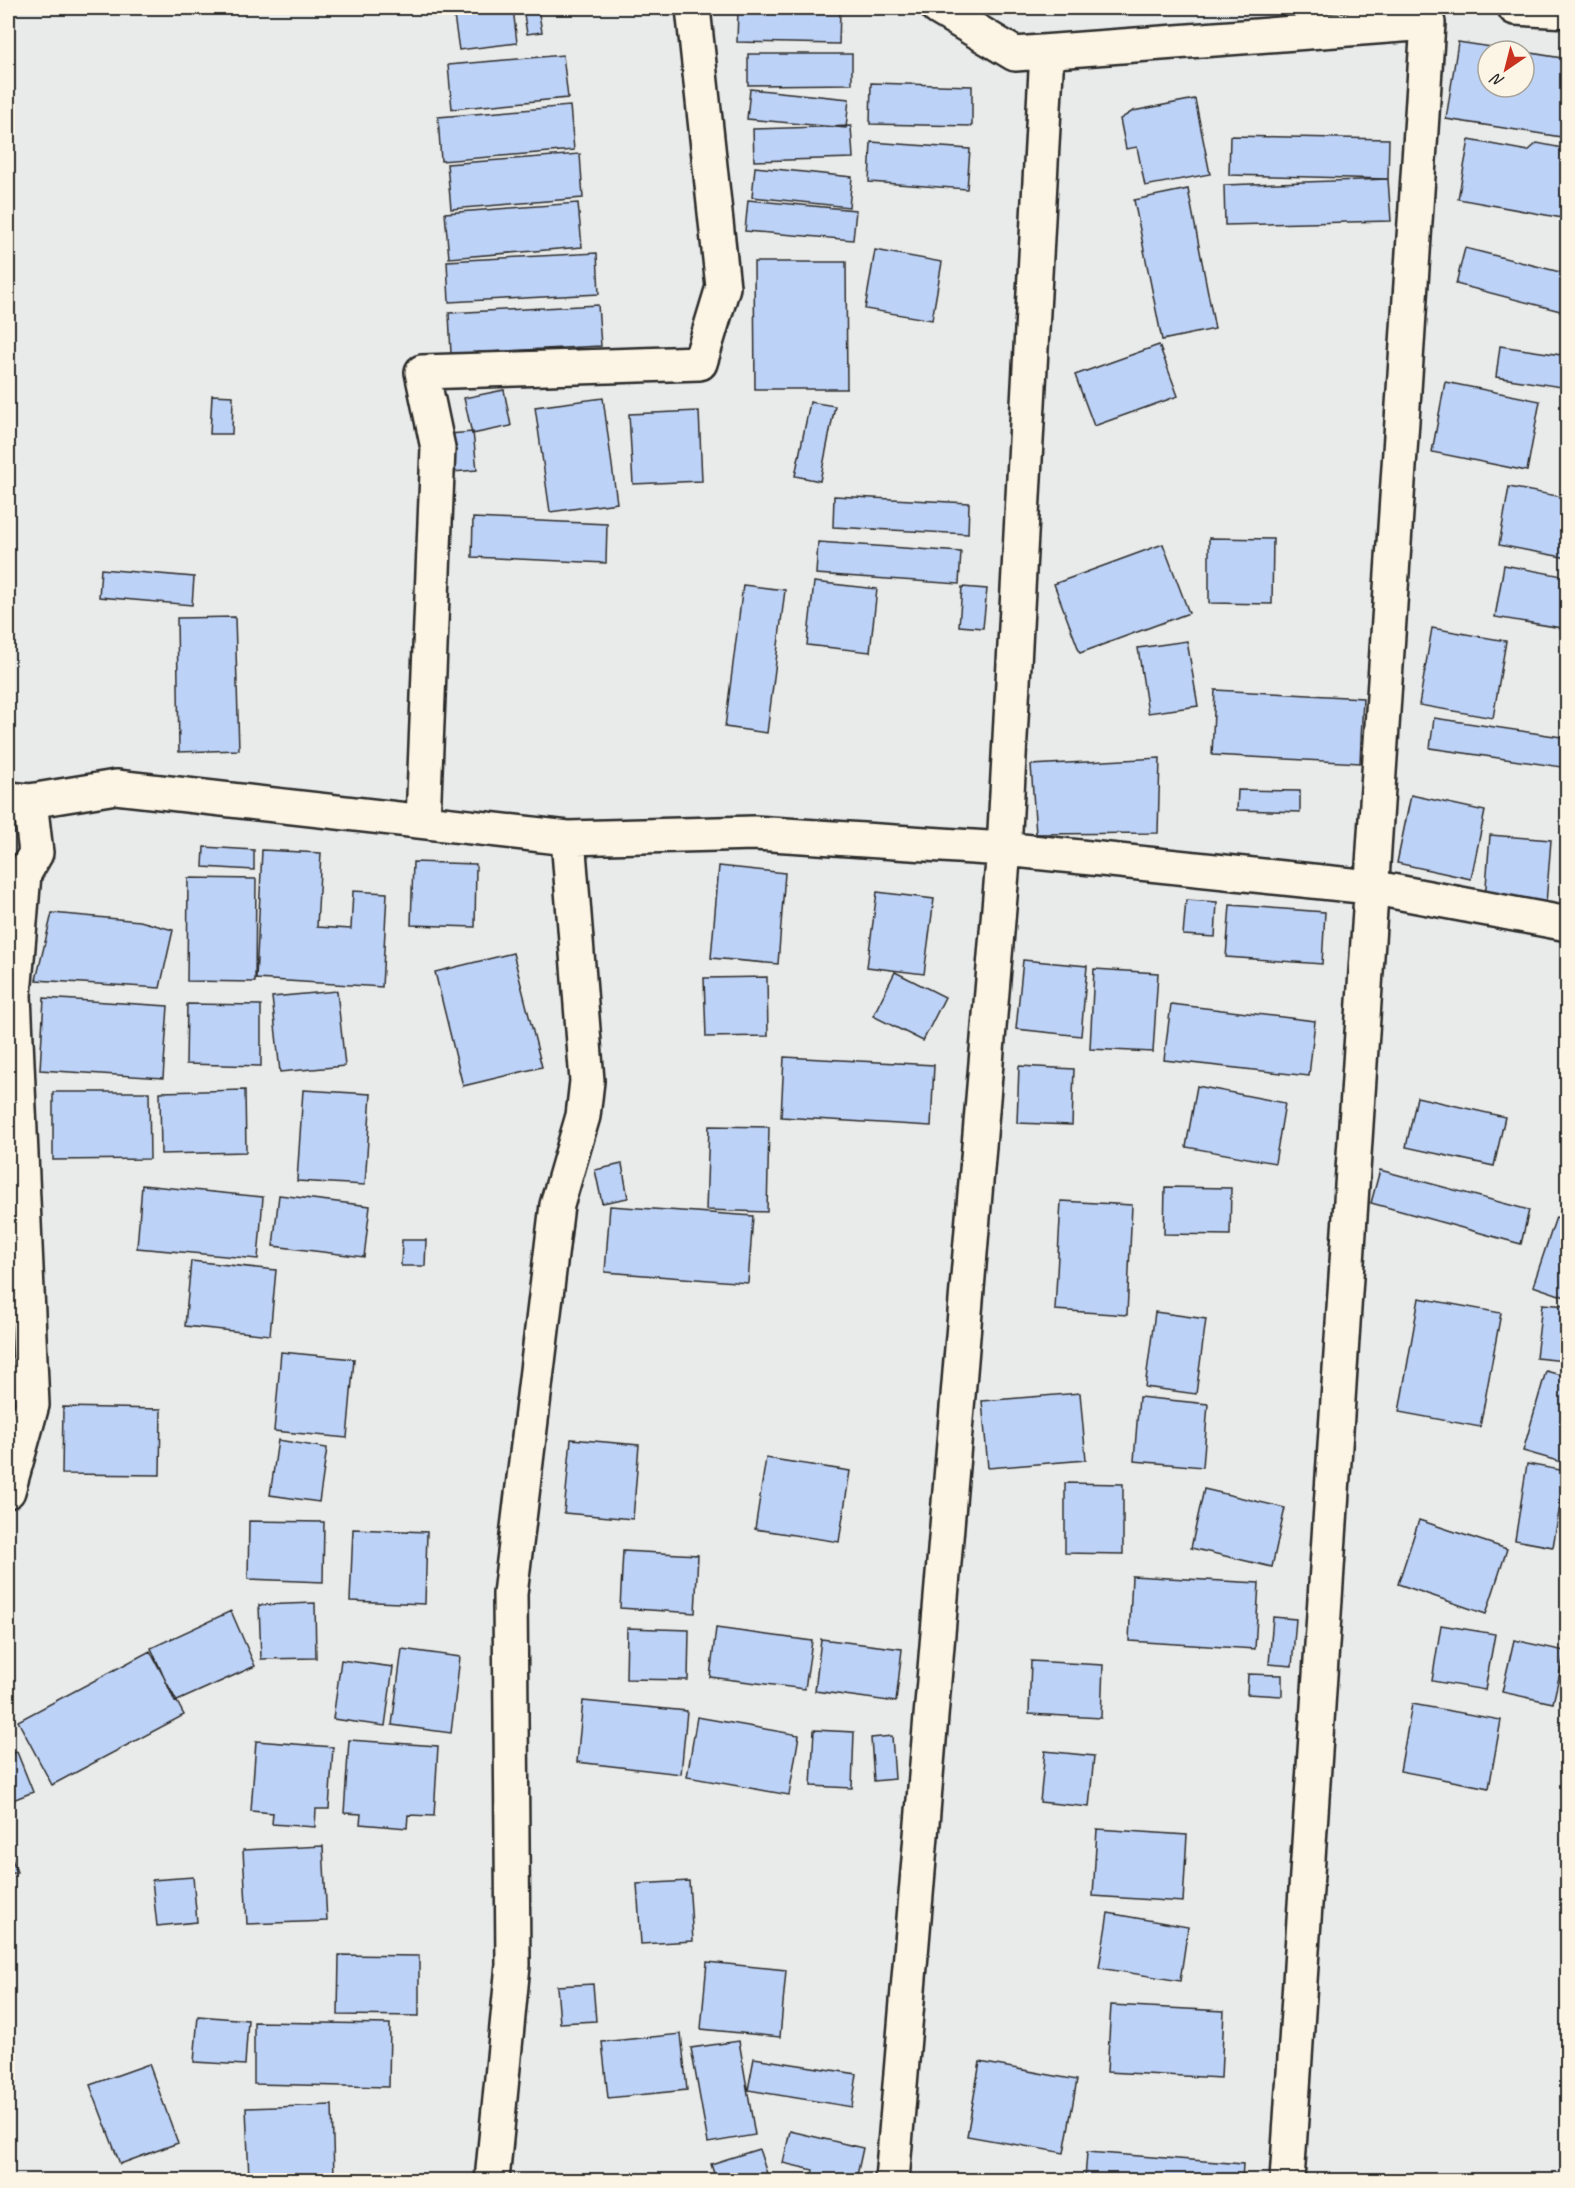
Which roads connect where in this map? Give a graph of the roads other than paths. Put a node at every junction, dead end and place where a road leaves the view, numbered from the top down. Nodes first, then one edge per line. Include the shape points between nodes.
1 (693, 8) edge
2 (938, 8) edge
3 (1515, 8) edge
4 (1568, 11) edge
5 (1435, 15) edge
6 (1047, 52) junction
7 (19, 800) edge
8 (423, 821) junction
9 (568, 838) junction
10 (1004, 849) junction
11 (1370, 887) junction
12 (1568, 924) edge
13 (8, 1491) edge
14 (492, 2181) edge
15 (892, 2181) edge
16 (1287, 2181) edge

1 - 8 street via 723,287 700,363 422,372 438,448
2 - 6 street via 1014,54
3 - 4 street
5 - 6 street
5 - 11 street
6 - 10 street
7 - 8 street via 116,787
7 - 13 street via 36,853 24,874 14,995 32,1405
8 - 9 street
9 - 10 street via 754,833
9 - 14 street via 587,1081 583,1116 557,1205 510,1594 513,1965
10 - 11 street
10 - 15 street
11 - 12 street
11 - 16 street

